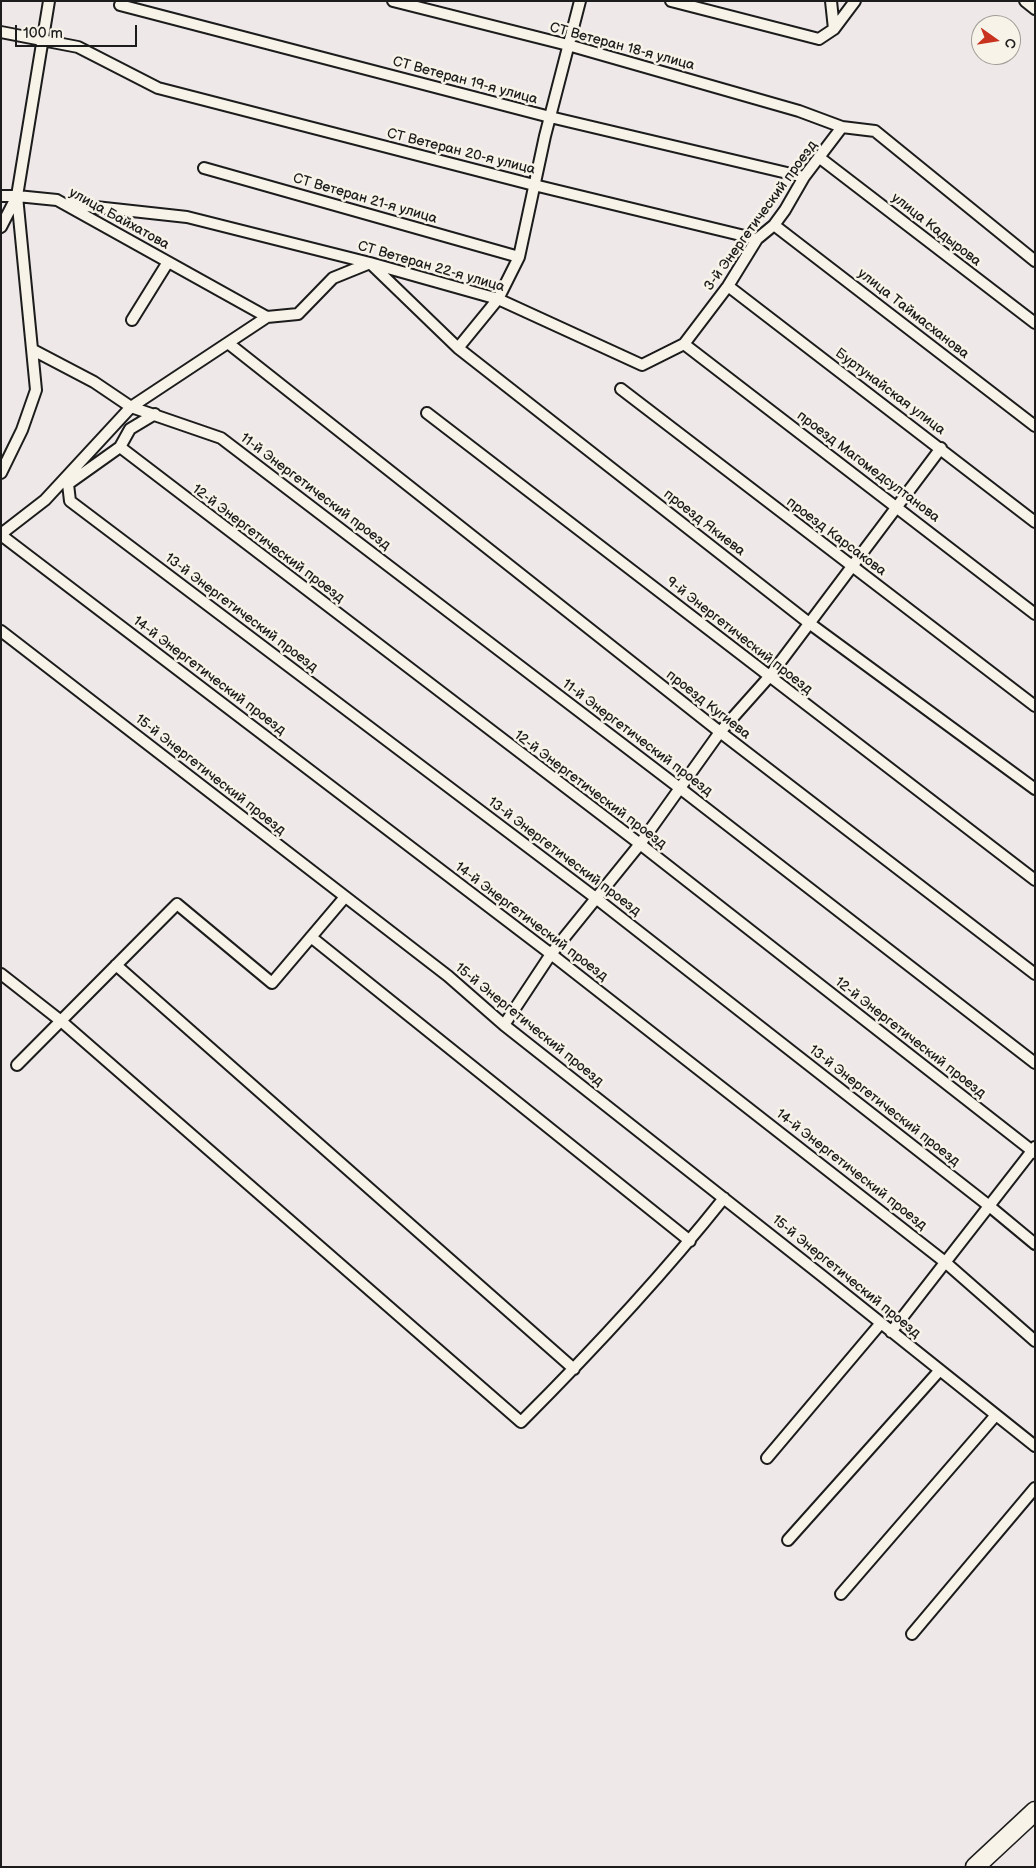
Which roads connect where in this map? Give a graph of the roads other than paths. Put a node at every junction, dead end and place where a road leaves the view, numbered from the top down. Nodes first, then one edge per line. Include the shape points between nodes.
1 (48, 1) edge
2 (393, 1) edge
3 (580, 1) edge
4 (670, 1) edge
5 (831, 1) edge
6 (855, 1) edge
7 (1025, 1) edge
8 (120, 5) dead end
9 (1035, 8) edge
10 (834, 29) junction
11 (1, 32) edge
12 (42, 40) junction
13 (568, 45) junction
14 (550, 117) junction
15 (842, 127) junction
16 (820, 158) junction
17 (204, 168) dead end
18 (804, 177) junction
19 (534, 185) junction
20 (1, 196) edge
21 (17, 196) junction
22 (64, 204) junction
23 (774, 225) junction
24 (1, 227) edge
25 (757, 239) junction
26 (519, 257) junction
27 (1035, 261) edge
28 (168, 262) junction
29 (370, 263) junction
30 (728, 286) junction
31 (498, 299) junction
32 (268, 317) junction
33 (132, 320) dead end
34 (1035, 324) edge
35 (228, 343) junction
36 (684, 344) junction
37 (458, 348) junction
38 (33, 350) junction
39 (621, 389) dead end
40 (131, 407) junction
41 (427, 413) dead end
42 (155, 414) junction
43 (1035, 426) edge
44 (941, 448) junction
45 (123, 450) junction
46 (1, 473) edge
47 (68, 484) junction
48 (45, 500) junction
49 (898, 507) junction
50 (1035, 522) edge
51 (1, 535) edge
52 (852, 566) junction
53 (1035, 614) edge
54 (809, 623) junction
55 (1, 631) edge
56 (769, 677) junction
57 (1035, 706) edge
58 (720, 732) junction
59 (681, 789) junction
60 (1035, 789) edge
61 (640, 844) junction
62 (1035, 880) edge
63 (345, 897) junction
64 (597, 899) junction
65 (311, 937) junction
66 (552, 954) junction
67 (116, 965) junction
68 (1, 974) edge
69 (1035, 974) edge
70 (61, 1021) junction
71 (504, 1025) junction
72 (1035, 1063) edge
73 (17, 1065) dead end
74 (1034, 1150) edge
75 (724, 1198) junction
76 (988, 1205) junction
77 (690, 1241) junction
78 (1035, 1244) edge
79 (946, 1262) junction
80 (881, 1322) junction
81 (891, 1332) junction
82 (1035, 1341) edge
83 (574, 1369) junction
84 (940, 1370) junction
85 (996, 1415) junction
86 (1035, 1446) edge
87 (767, 1458) dead end
88 (1035, 1488) edge
89 (788, 1540) dead end
90 (841, 1594) dead end
91 (912, 1634) dead end
92 (1035, 1811) edge
93 (975, 1867) edge

1 - 12 street
2 - 13 street, СТ Ветеран 18-я улица
3 - 13 street
4 - 10 street via 819,39
5 - 10 street
6 - 10 street
7 - 9 street
8 - 14 street, СТ Ветеран 19-я улица
11 - 12 street, СТ Ветеран 20-я улица
12 - 19 street, СТ Ветеран 20-я улица via 78,47 158,88
12 - 21 street
13 - 14 street
13 - 15 street, СТ Ветеран 18-я улица via 799,110
14 - 18 street, СТ Ветеран 19-я улица
14 - 19 street
15 - 16 street, 3-й Энергетический проезд
15 - 27 street via 874,131
16 - 18 street, 3-й Энергетический проезд
16 - 34 street, улица Кадырова
17 - 26 street, СТ Ветеран 21-я улица
18 - 23 street, 3-й Энергетический проезд
19 - 25 street, СТ Ветеран 20-я улица
19 - 26 street
20 - 21 street, улица Байхатова
21 - 22 street, улица Байхатова via 57,200
21 - 24 street
21 - 38 street
22 - 28 street, улица Байхатова
22 - 29 street, СТ Ветеран 22-я улица via 187,217
23 - 25 street, 3-й Энергетический проезд
23 - 43 street, улица Таймасханова
25 - 30 street, 3-й Энергетический проезд
26 - 31 street
28 - 32 street, улица Байхатова
28 - 33 street
29 - 31 street, СТ Ветеран 22-я улица
29 - 32 street via 333,278 298,314
29 - 37 street, проезд Якиева
30 - 36 street, 3-й Энергетический проезд
30 - 44 street, Буртунайская улица
31 - 36 street, СТ Ветеран 22-я улица via 642,365
31 - 37 street
32 - 35 street
35 - 40 street
35 - 58 street, проезд Кугиева
36 - 49 street, проезд Магомедсултанова
37 - 54 street, проезд Якиева
38 - 40 street, 11-й Энергетический проезд via 94,382
38 - 46 street via 36,390 22,430
39 - 52 street, проезд Карсакова
40 - 42 street, 11-й Энергетический проезд
40 - 48 street
41 - 56 street, 9-й Энергетический проезд
42 - 45 street via 130,429
42 - 59 street, 11-й Энергетический проезд via 221,438
44 - 49 street
44 - 50 street, Буртунайская улица
45 - 47 street
45 - 61 street, 12-й Энергетический проезд
47 - 48 street
47 - 64 street, 13-й Энергетический проезд via 70,501
48 - 51 street
49 - 52 street
49 - 53 street, проезд Магомедсултанова
51 - 66 street, 14-й Энергетический проезд
52 - 54 street
52 - 57 street, проезд Карсакова
54 - 56 street
54 - 60 street, проезд Якиева
55 - 63 street, 15-й Энергетический проезд
56 - 58 street
56 - 62 street, 9-й Энергетический проезд
58 - 59 street
58 - 69 street, проезд Кугиева
59 - 61 street
59 - 72 street, 11-й Энергетический проезд
61 - 64 street
61 - 74 street, 12-й Энергетический проезд
63 - 65 street
63 - 71 street, 15-й Энергетический проезд via 448,976
64 - 66 street
64 - 76 street, 13-й Энергетический проезд
65 - 67 street via 272,983 177,904
65 - 77 street
66 - 71 street
66 - 79 street, 14-й Энергетический проезд
67 - 70 street
67 - 83 street
68 - 70 street
70 - 73 street
70 - 83 street via 520,1422
71 - 75 street, 15-й Энергетический проезд
74 - 76 street
75 - 77 street
75 - 80 street, 15-й Энергетический проезд
76 - 78 street, 13-й Энергетический проезд
76 - 79 street
77 - 83 street
79 - 81 street
79 - 82 street, 14-й Энергетический проезд
80 - 81 street, 15-й Энергетический проезд
80 - 87 street
81 - 84 street, 15-й Энергетический проезд
84 - 85 street, 15-й Энергетический проезд
84 - 89 street
85 - 86 street, 15-й Энергетический проезд
85 - 90 street
88 - 91 street
92 - 93 highway

